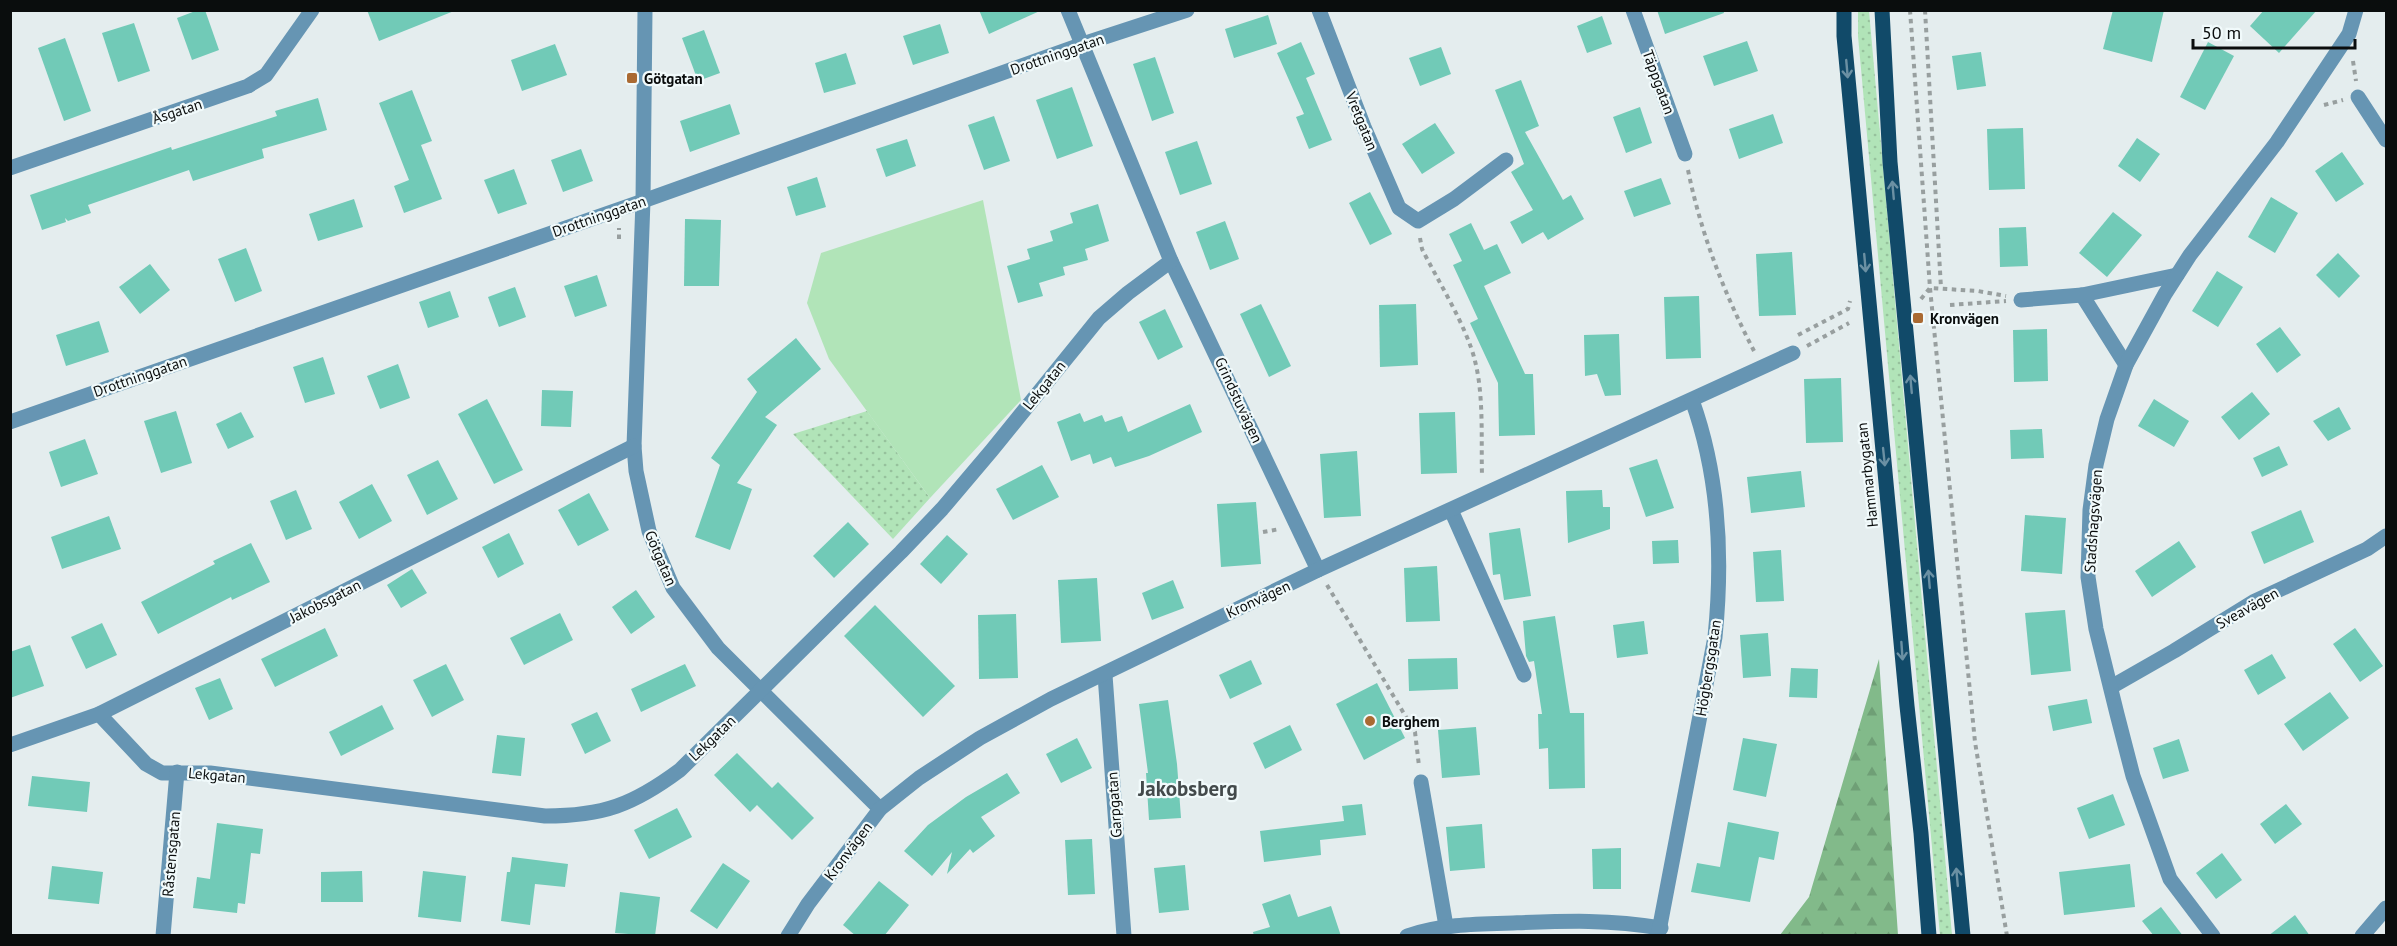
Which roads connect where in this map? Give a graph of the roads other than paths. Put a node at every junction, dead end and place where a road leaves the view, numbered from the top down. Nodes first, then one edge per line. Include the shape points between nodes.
1 (312, 10) edge
2 (645, 10) edge
3 (1068, 10) edge
4 (1187, 10) edge
5 (1319, 10) edge
6 (1633, 10) edge
7 (1844, 10) edge
8 (1882, 10) edge
9 (2356, 10) edge
10 (1083, 44) junction
11 (2358, 97) road end
12 (2386, 140) edge
13 (1685, 154) road end
14 (1506, 160) dead end
15 (10, 168) edge
16 (643, 201) junction
17 (1171, 261) junction
18 (2177, 275) junction
19 (2082, 295) junction
20 (2021, 300) road end
21 (1793, 353) road end
22 (2126, 365) junction
23 (1692, 400) junction
24 (10, 422) edge
25 (634, 446) junction
26 (1451, 510) junction
27 (2386, 536) edge
28 (1318, 570) junction
29 (1105, 675) junction
30 (1524, 675) dead end
31 (2111, 687) junction
32 (760, 691) junction
33 (99, 714) junction
34 (10, 745) edge
35 (177, 772) junction
36 (1421, 782) road end
37 (880, 810) junction
38 (2386, 908) edge
39 (1446, 926) junction
40 (1660, 932) edge
41 (163, 936) edge
42 (788, 936) edge
43 (1124, 936) edge
44 (1407, 936) edge
45 (1929, 936) edge
46 (1963, 936) edge
47 (2213, 936) edge
48 (2362, 936) edge

1 - 15 street, Åsgatan via 266,75 248,86
2 - 16 street, Götgatan
3 - 10 street, Grindstuvägen
4 - 10 street, Drottninggatan
5 - 14 street, Vretgatan via 1399,208 1418,221 1454,200
6 - 13 street, Täppgatan
7 -> 45 main road, Hammarbygatan
46 -> 8 main road via 1890,162
9 - 18 street, Stadshagsvägen via 2349,34 2277,142
10 - 16 street, Drottninggatan
10 - 17 street, Grindstuvägen
11 - 12 street
16 - 24 street, Drottninggatan
16 - 25 street, Götgatan
17 - 28 street, Grindstuvägen
17 - 32 street, Lekgatan via 1099,318 942,509
18 - 19 street
18 - 22 street, Stadshagsvägen
19 - 20 street
19 - 22 street
21 - 23 street, Kronvägen
22 - 31 street, Stadshagsvägen via 2107,419 2090,510 2088,577
23 - 26 street, Kronvägen
23 - 40 street, Högbergsgatan via 1702,428 1713,492 1720,590 1715,638
25 - 32 street, Götgatan via 649,531 673,588 718,648
25 - 33 street, Jakobsgatan
26 - 28 street, Kronvägen
26 - 30 street
27 - 31 street, Sveavägen via 2367,549 2255,601
28 - 29 street, Kronvägen
29 - 37 street, Kronvägen via 980,738 919,778
29 - 43 street, Garpgatan
31 - 47 street, Stadshagsvägen via 2133,776 2170,879
32 - 35 street, Lekgatan via 680,770 657,787 624,804 580,816 545,816
32 - 37 street, Götgatan
33 - 34 street, Jakobsgatan
33 - 35 street, Lekgatan via 146,764 162,773
35 - 41 street, Råstensgatan
36 - 39 street
37 - 42 street, Kronvägen
38 - 48 street
39 - 40 street via 1592,920 1623,921
39 - 44 street

